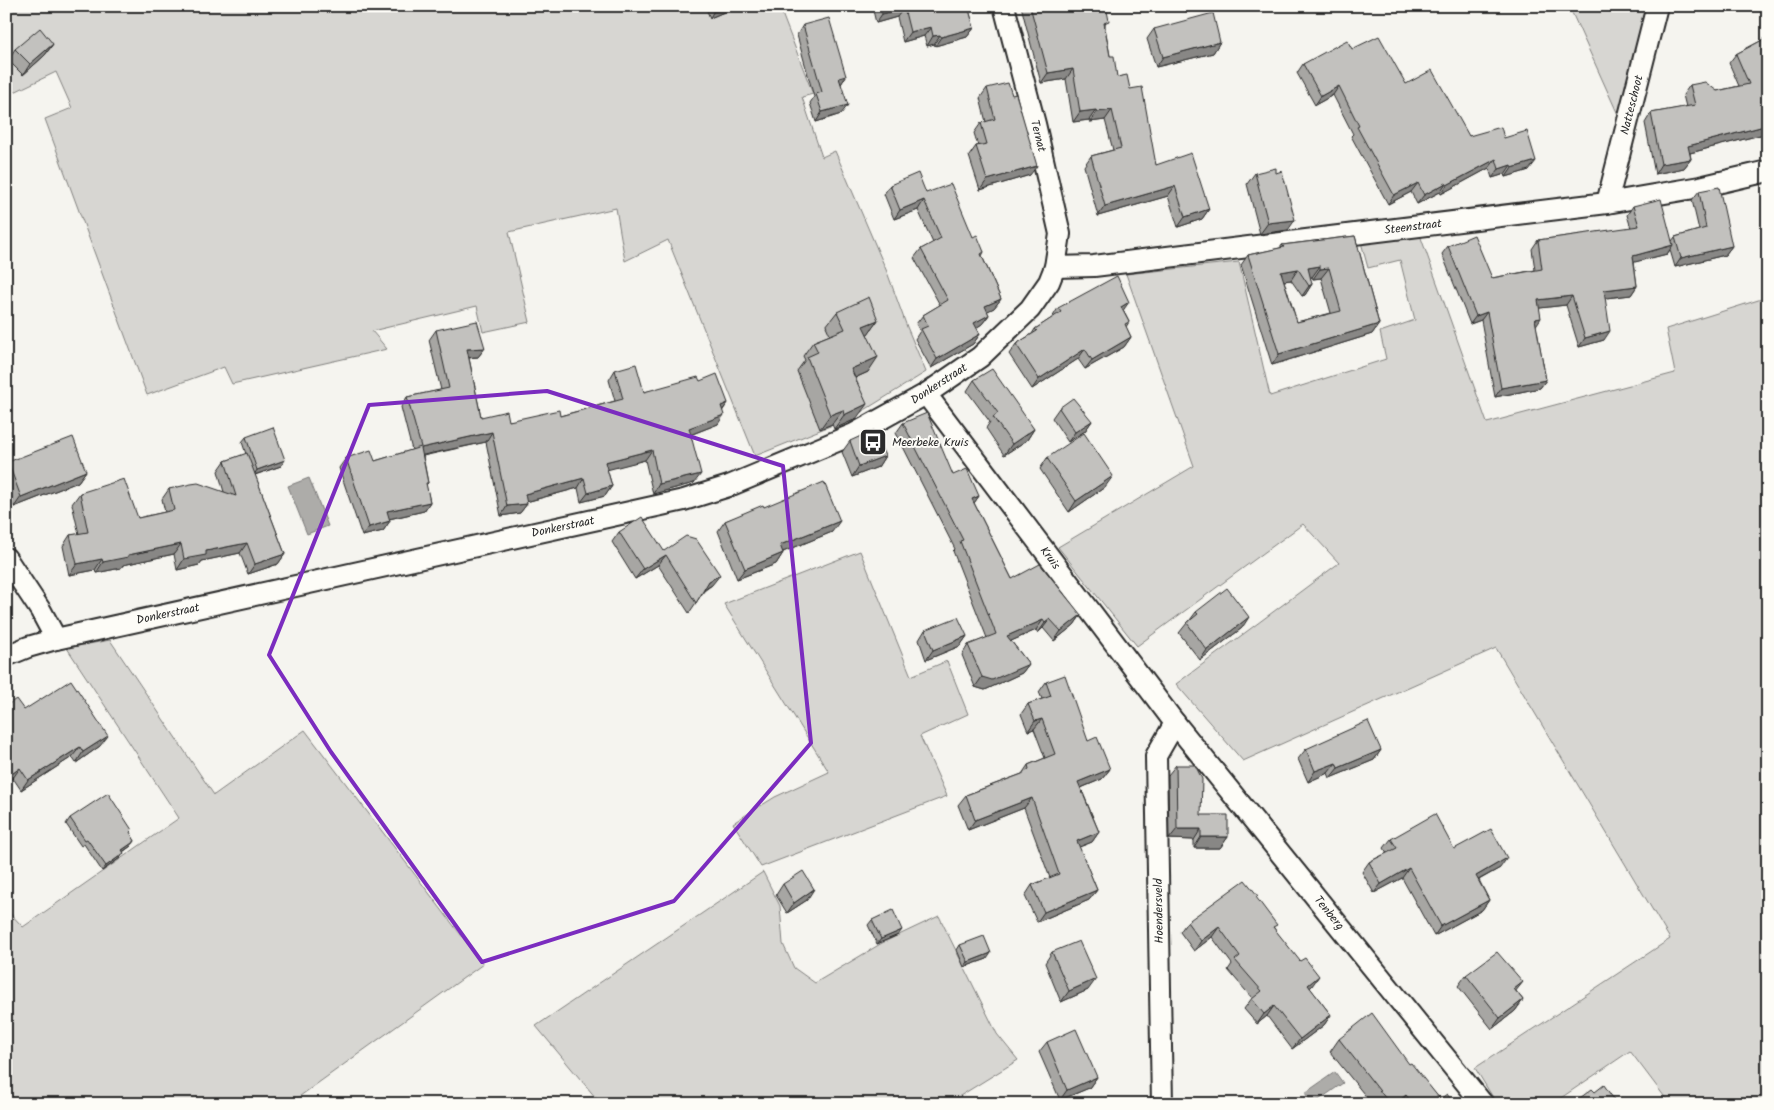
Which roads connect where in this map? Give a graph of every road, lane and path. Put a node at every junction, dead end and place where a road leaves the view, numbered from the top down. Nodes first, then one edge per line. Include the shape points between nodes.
1 (1004, 6) edge
2 (1657, 6) edge
3 (1768, 171) edge
4 (1607, 204) junction
5 (1055, 267) junction
6 (926, 394) junction
7 (6, 558) edge
8 (56, 639) junction
9 (6, 656) edge
10 (1175, 723) junction
11 (1162, 1104) edge
12 (1483, 1104) edge

1 - 5 street, Ternat via 1060,234
2 - 4 street, Natteschoot
3 - 4 street, Steenstraat
4 - 5 street, Steenstraat via 1094,266
5 - 6 street, Donkerstraat via 1049,282 1030,309 980,357
6 - 8 street, Donkerstraat via 854,434 730,486 684,500
6 - 10 street, Kruis
7 - 8 street
8 - 9 street, Donkerstraat
10 - 11 street, Hoendersveld via 1156,756
10 - 12 street, Tenberg

